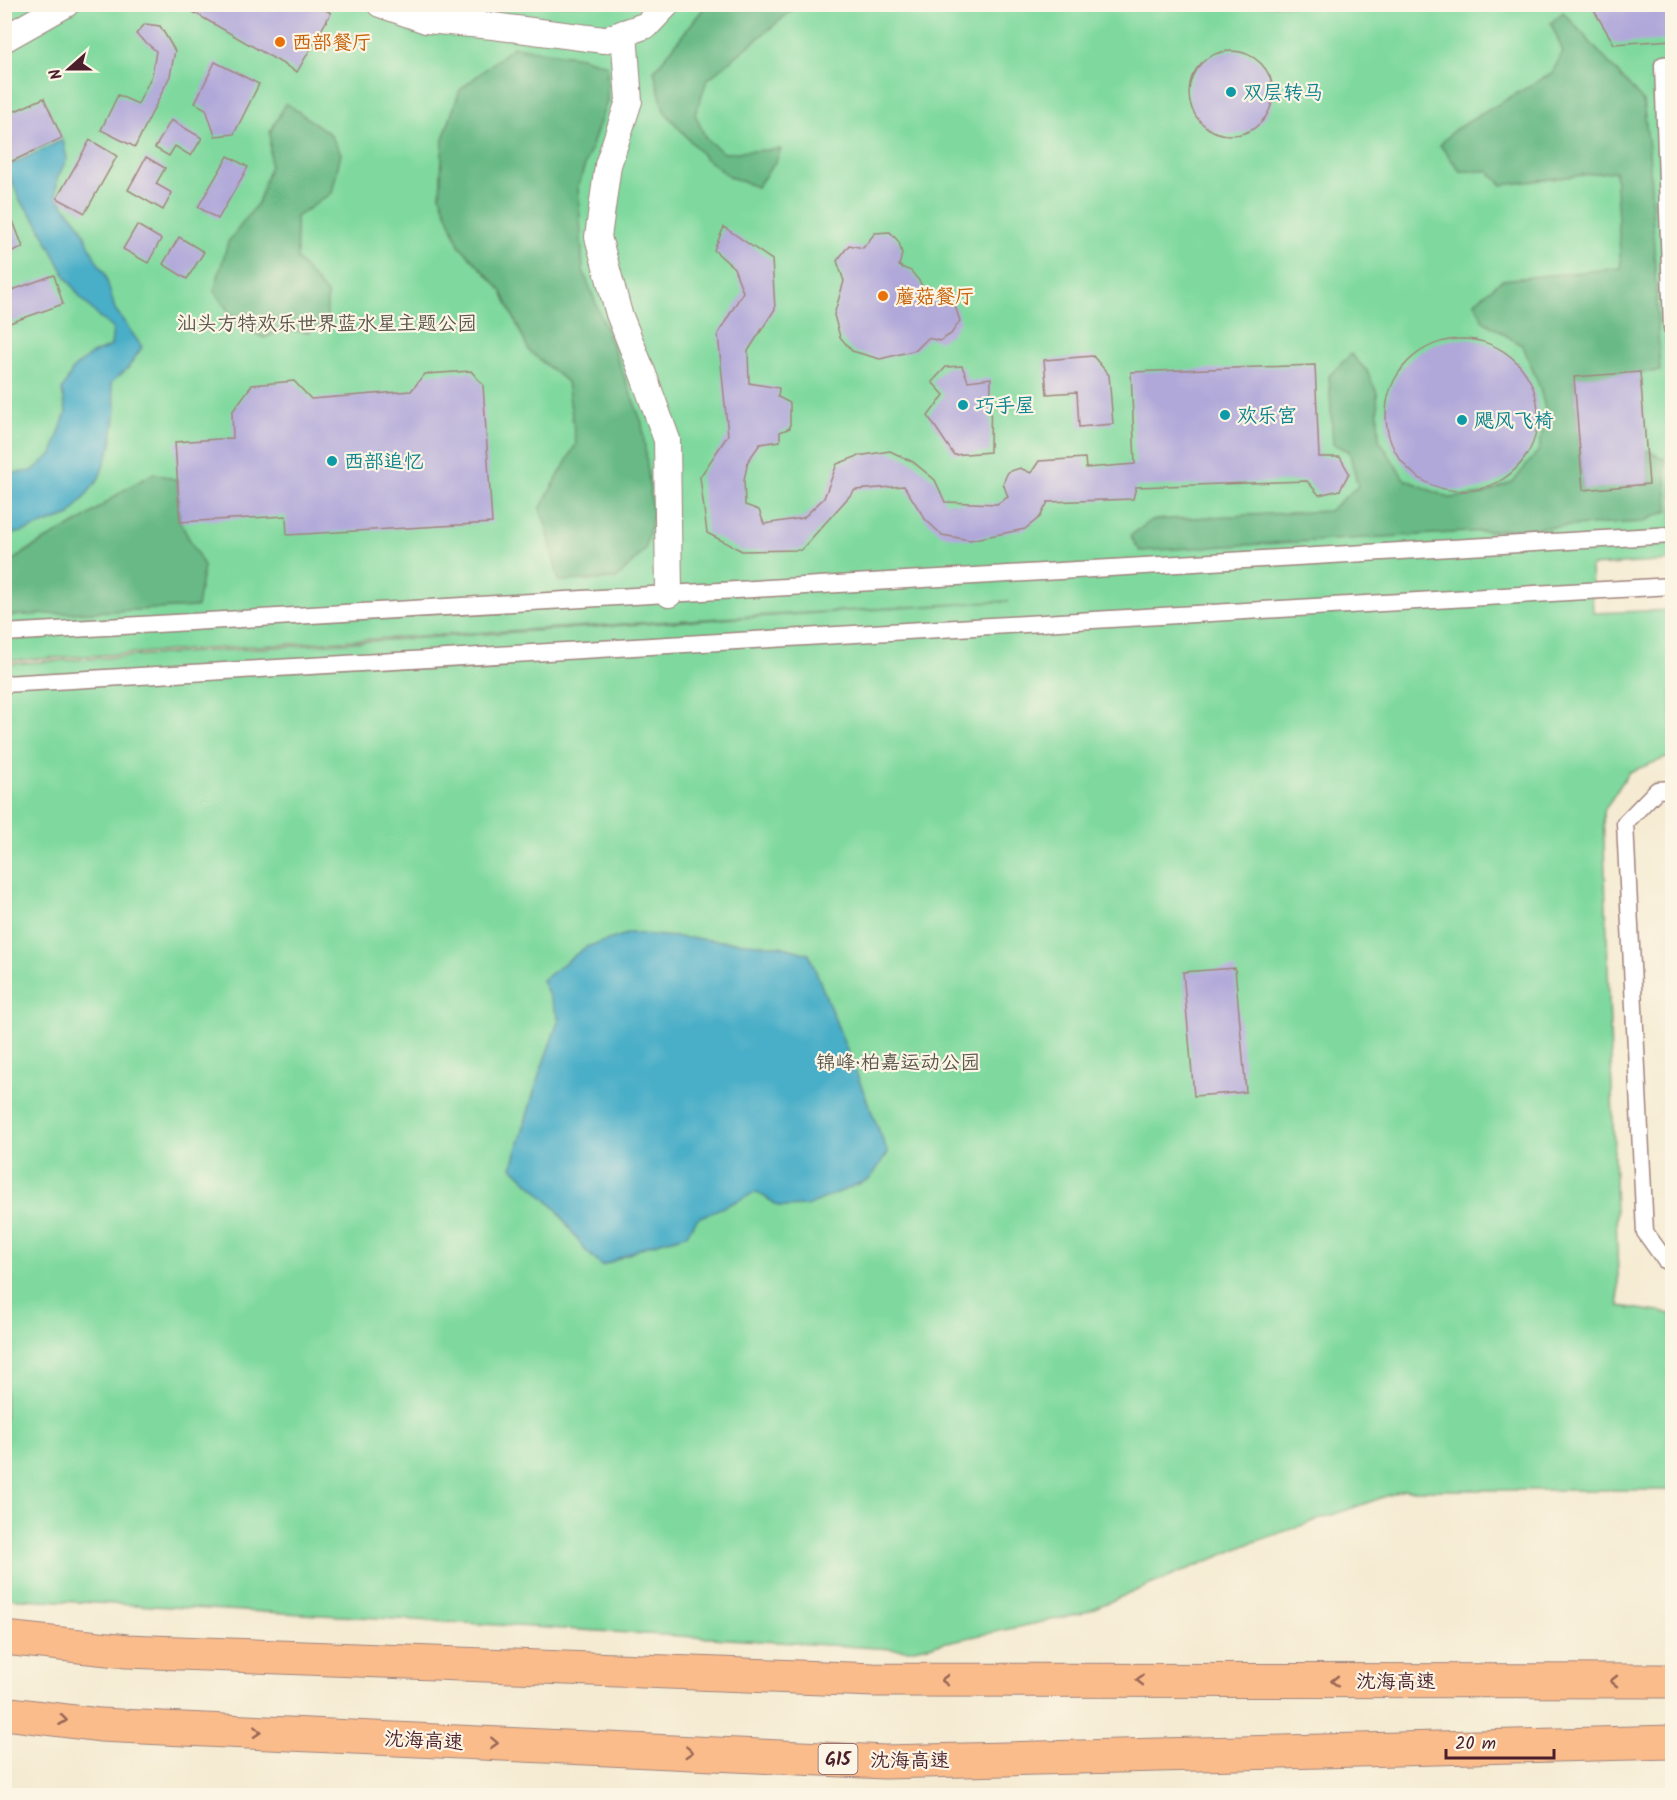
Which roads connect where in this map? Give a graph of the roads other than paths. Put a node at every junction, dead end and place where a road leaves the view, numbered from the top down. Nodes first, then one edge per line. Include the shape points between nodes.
1 (66, 4) edge
2 (380, 4) edge
3 (667, 4) edge
4 (624, 33) junction
5 (4, 39) edge
6 (1672, 64) edge
7 (1672, 328) edge
8 (1672, 535) edge
9 (1672, 586) edge
10 (669, 594) junction
11 (4, 633) edge
12 (4, 684) edge
13 (1672, 789) edge
14 (1672, 1263) edge
15 (4, 1638) edge
16 (1672, 1681) edge
17 (4, 1713) edge
18 (1672, 1742) edge

1 - 5 street
2 - 4 street via 426,20 604,40
3 - 4 street via 647,25
4 - 10 street via 628,101 608,165 598,237 619,314 667,440
6 - 7 lane via 1663,65
8 - 10 lane
9 - 12 lane
10 - 11 lane
13 - 14 lane via 1657,790 1625,823 1645,1232 1665,1260
16 -> 15 highway, 沈海高速 via 874,1680 127,1651
17 -> 18 highway, 沈海高速 / G15 via 100,1725 885,1762

